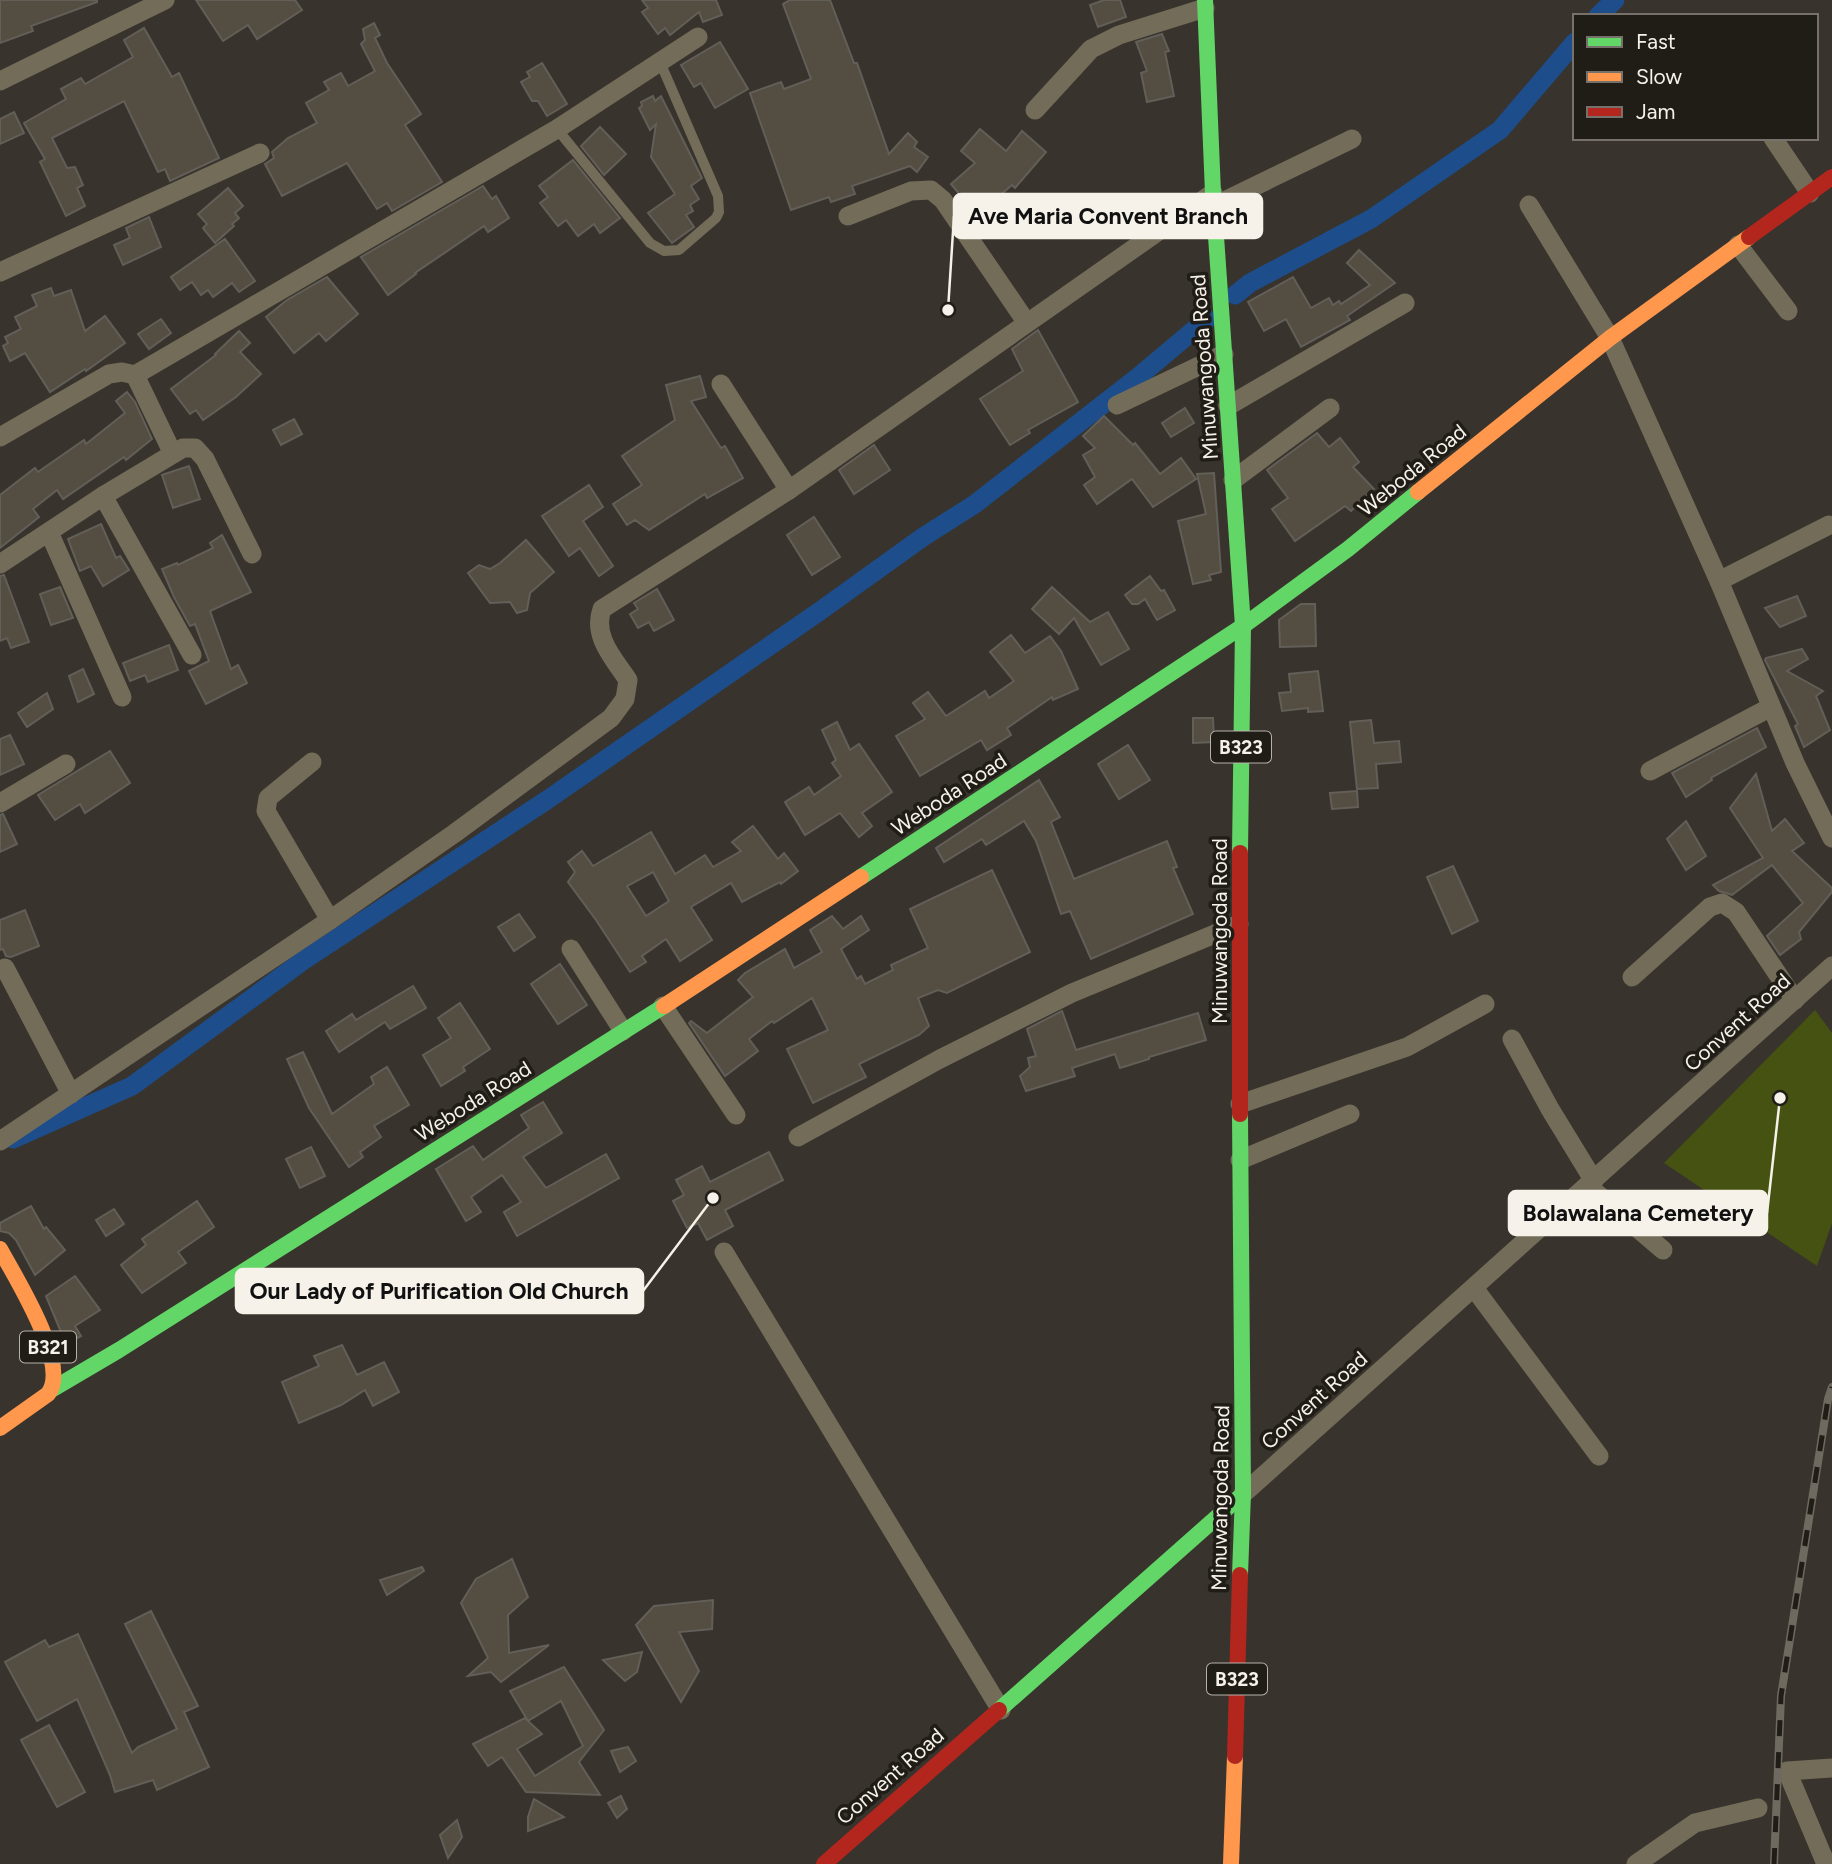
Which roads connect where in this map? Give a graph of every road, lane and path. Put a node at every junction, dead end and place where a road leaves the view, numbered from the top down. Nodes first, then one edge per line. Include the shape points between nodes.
1 (165, 0) edge
2 (1205, 4) edge
3 (698, 37) dead end
4 (660, 62) junction
5 (0, 81) edge
6 (1035, 110) dead end
7 (557, 129) junction
8 (1352, 139) dead end
9 (1774, 140) edge
10 (260, 153) dead end
11 (1832, 177) edge
12 (1810, 193) junction
13 (1214, 200) junction
14 (1529, 205) dead end
15 (848, 216) dead end
16 (1738, 245) junction
17 (0, 272) edge
18 (1405, 303) dead end
19 (1788, 312) dead end
20 (1027, 323) junction
21 (1610, 338) junction
22 (1224, 354) junction
23 (135, 376) junction
24 (721, 384) dead end
25 (1117, 405) dead end
26 (1228, 406) junction
27 (1330, 408) dead end
28 (0, 437) edge
29 (173, 454) junction
30 (1233, 480) junction
31 (789, 489) junction
32 (103, 496) junction
33 (1829, 525) dead end
34 (49, 532) junction
35 (251, 554) dead end
36 (0, 564) edge
37 (1719, 581) junction
38 (1243, 626) junction
39 (192, 655) dead end
40 (122, 697) dead end
41 (1771, 707) junction
42 (312, 762) dead end
43 (66, 764) dead end
44 (1650, 771) dead end
45 (0, 803) edge
46 (1832, 838) edge
47 (330, 920) junction
48 (1239, 924) junction
49 (571, 949) dead end
50 (1832, 967) edge
51 (5, 968) dead end
52 (1632, 977) dead end
53 (1795, 1000) junction
54 (1485, 1004) dead end
55 (663, 1006) junction
56 (623, 1031) junction
57 (1512, 1040) dead end
58 (71, 1094) junction
59 (1240, 1104) junction
60 (1350, 1114) dead end
61 (736, 1115) dead end
62 (798, 1137) dead end
63 (0, 1141) edge
64 (1240, 1160) junction
65 (1591, 1183) junction
66 (0, 1249) edge
67 (1663, 1250) dead end
68 (724, 1252) dead end
69 (1474, 1288) junction
70 (51, 1390) junction
71 (0, 1429) edge
72 (1599, 1456) dead end
73 (1243, 1494) junction
74 (1001, 1710) junction
75 (1832, 1768) edge
76 (1758, 1808) dead end
77 (824, 1864) edge
78 (1231, 1864) edge
79 (1636, 1864) edge
80 (1826, 1864) edge

1 - 5 street
2 - 6 street via 1091,48
2 - 13 street, Minuwangoda Road / B323
3 - 4 street
4 - 7 street
4 - 7 lane via 719,205 716,218 679,250 664,251 650,243
7 - 23 street
8 - 13 street
9 - 12 street
10 - 17 street
11 - 12 street, Weboda Road
12 - 16 street, Weboda Road
13 - 20 street
13 - 22 street, Minuwangoda Road / B323
14 - 21 street
15 - 20 street via 911,191 931,190 943,200
16 - 19 street
16 - 21 street, Weboda Road
18 - 26 street
20 - 31 street
21 - 37 street
21 - 38 street, Weboda Road via 1348,549
22 - 25 street
22 - 26 street, Minuwangoda Road / B323
23 - 28 street via 109,374
23 - 29 street
24 - 31 street
26 - 30 street, Minuwangoda Road / B323
27 - 30 street
29 - 32 street
29 - 35 street via 183,447 195,449 205,458
30 - 38 street, Minuwangoda Road / B323
31 - 47 street via 602,610 597,622 602,641 628,680 625,699 611,718
32 - 34 street
32 - 39 street
33 - 37 street
34 - 36 street
34 - 40 street
37 - 41 street
38 - 48 street, Minuwangoda Road / B323
38 - 55 street, Weboda Road
41 - 44 street
41 - 46 street
42 - 47 street via 268,799 266,811
43 - 45 street
47 - 58 street
48 - 59 street, Minuwangoda Road / B323
48 - 62 street via 1072,993
49 - 56 street
50 - 53 street, Convent Road
51 - 58 street
52 - 53 street via 1710,907 1722,903 1736,912
53 - 65 street, Convent Road
54 - 59 street via 1407,1047
55 - 56 street, Weboda Road
55 - 61 street
56 - 70 street, Weboda Road
57 - 65 street
58 - 63 street
59 - 64 street, Minuwangoda Road / B323
60 - 64 street
64 - 73 street, Minuwangoda Road / B323
65 - 67 street
65 - 69 street, Convent Road
66 - 70 street, B321 via 48,1347 55,1376
68 - 74 street
69 - 72 street
69 - 73 street, Convent Road
70 - 71 street, B321
73 - 74 street, Convent Road
73 - 78 street, Minuwangoda Road / B323
74 - 77 street, Convent Road
75 - 80 street via 1787,1771
76 - 79 street via 1695,1823

